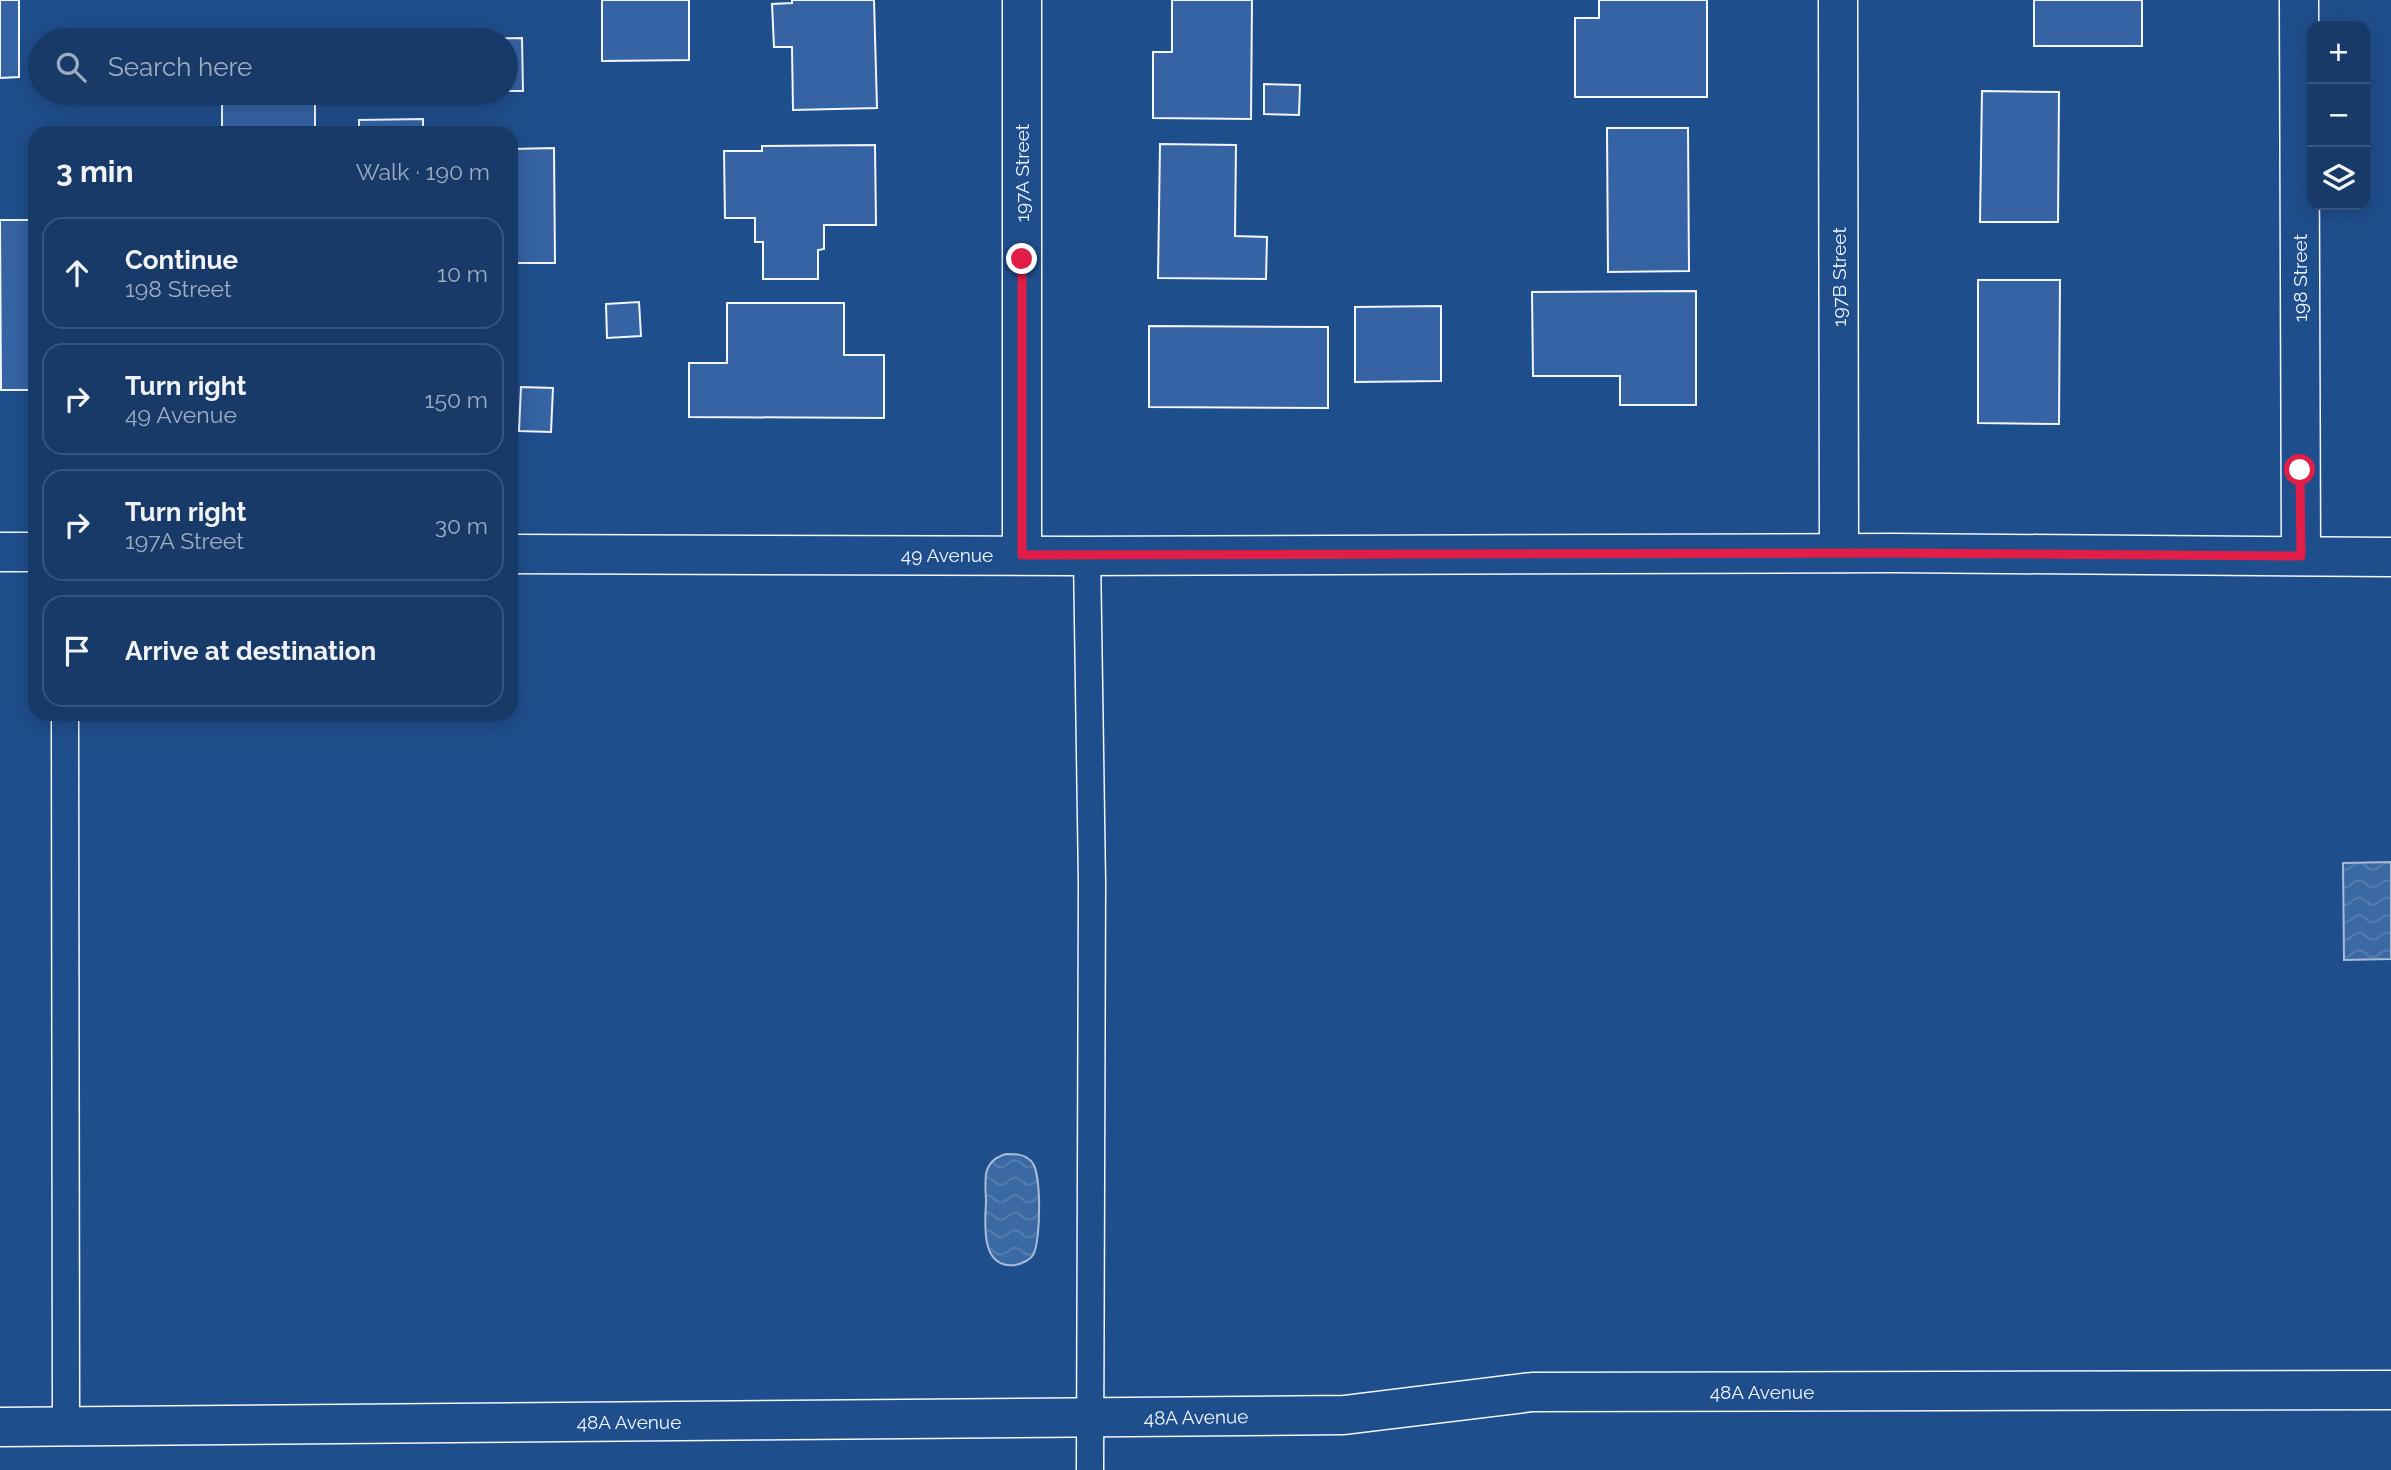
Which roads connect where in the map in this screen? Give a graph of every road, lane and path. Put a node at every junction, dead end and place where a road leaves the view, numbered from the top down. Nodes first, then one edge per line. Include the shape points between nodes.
1 (1023, 0) edge
2 (1838, 0) edge
3 (2299, 0) edge
4 (0, 552) edge
5 (28, 552) edge
6 (1839, 553) junction
7 (518, 554) edge
8 (1022, 555) junction
9 (1087, 555) junction
10 (2301, 556) junction
11 (2391, 556) edge
12 (65, 721) edge
13 (2391, 1390) edge
14 (1089, 1418) junction
15 (66, 1426) junction
16 (0, 1427) edge
17 (1090, 1470) edge

1 - 8 street, 197A Street
2 - 6 street, 197B Street
3 - 10 street, 198 Street
4 - 5 street
6 - 9 street, 49 Avenue
6 - 10 street, 49 Avenue
7 - 8 street, 49 Avenue
8 - 9 street, 49 Avenue
9 - 14 lane via 1092,883
10 - 11 street, 49 Avenue
12 - 15 lane
13 - 14 street, 48A Avenue via 1532,1392 1344,1415
14 - 15 street, 48A Avenue
14 - 17 lane
15 - 16 street, 48A Avenue

